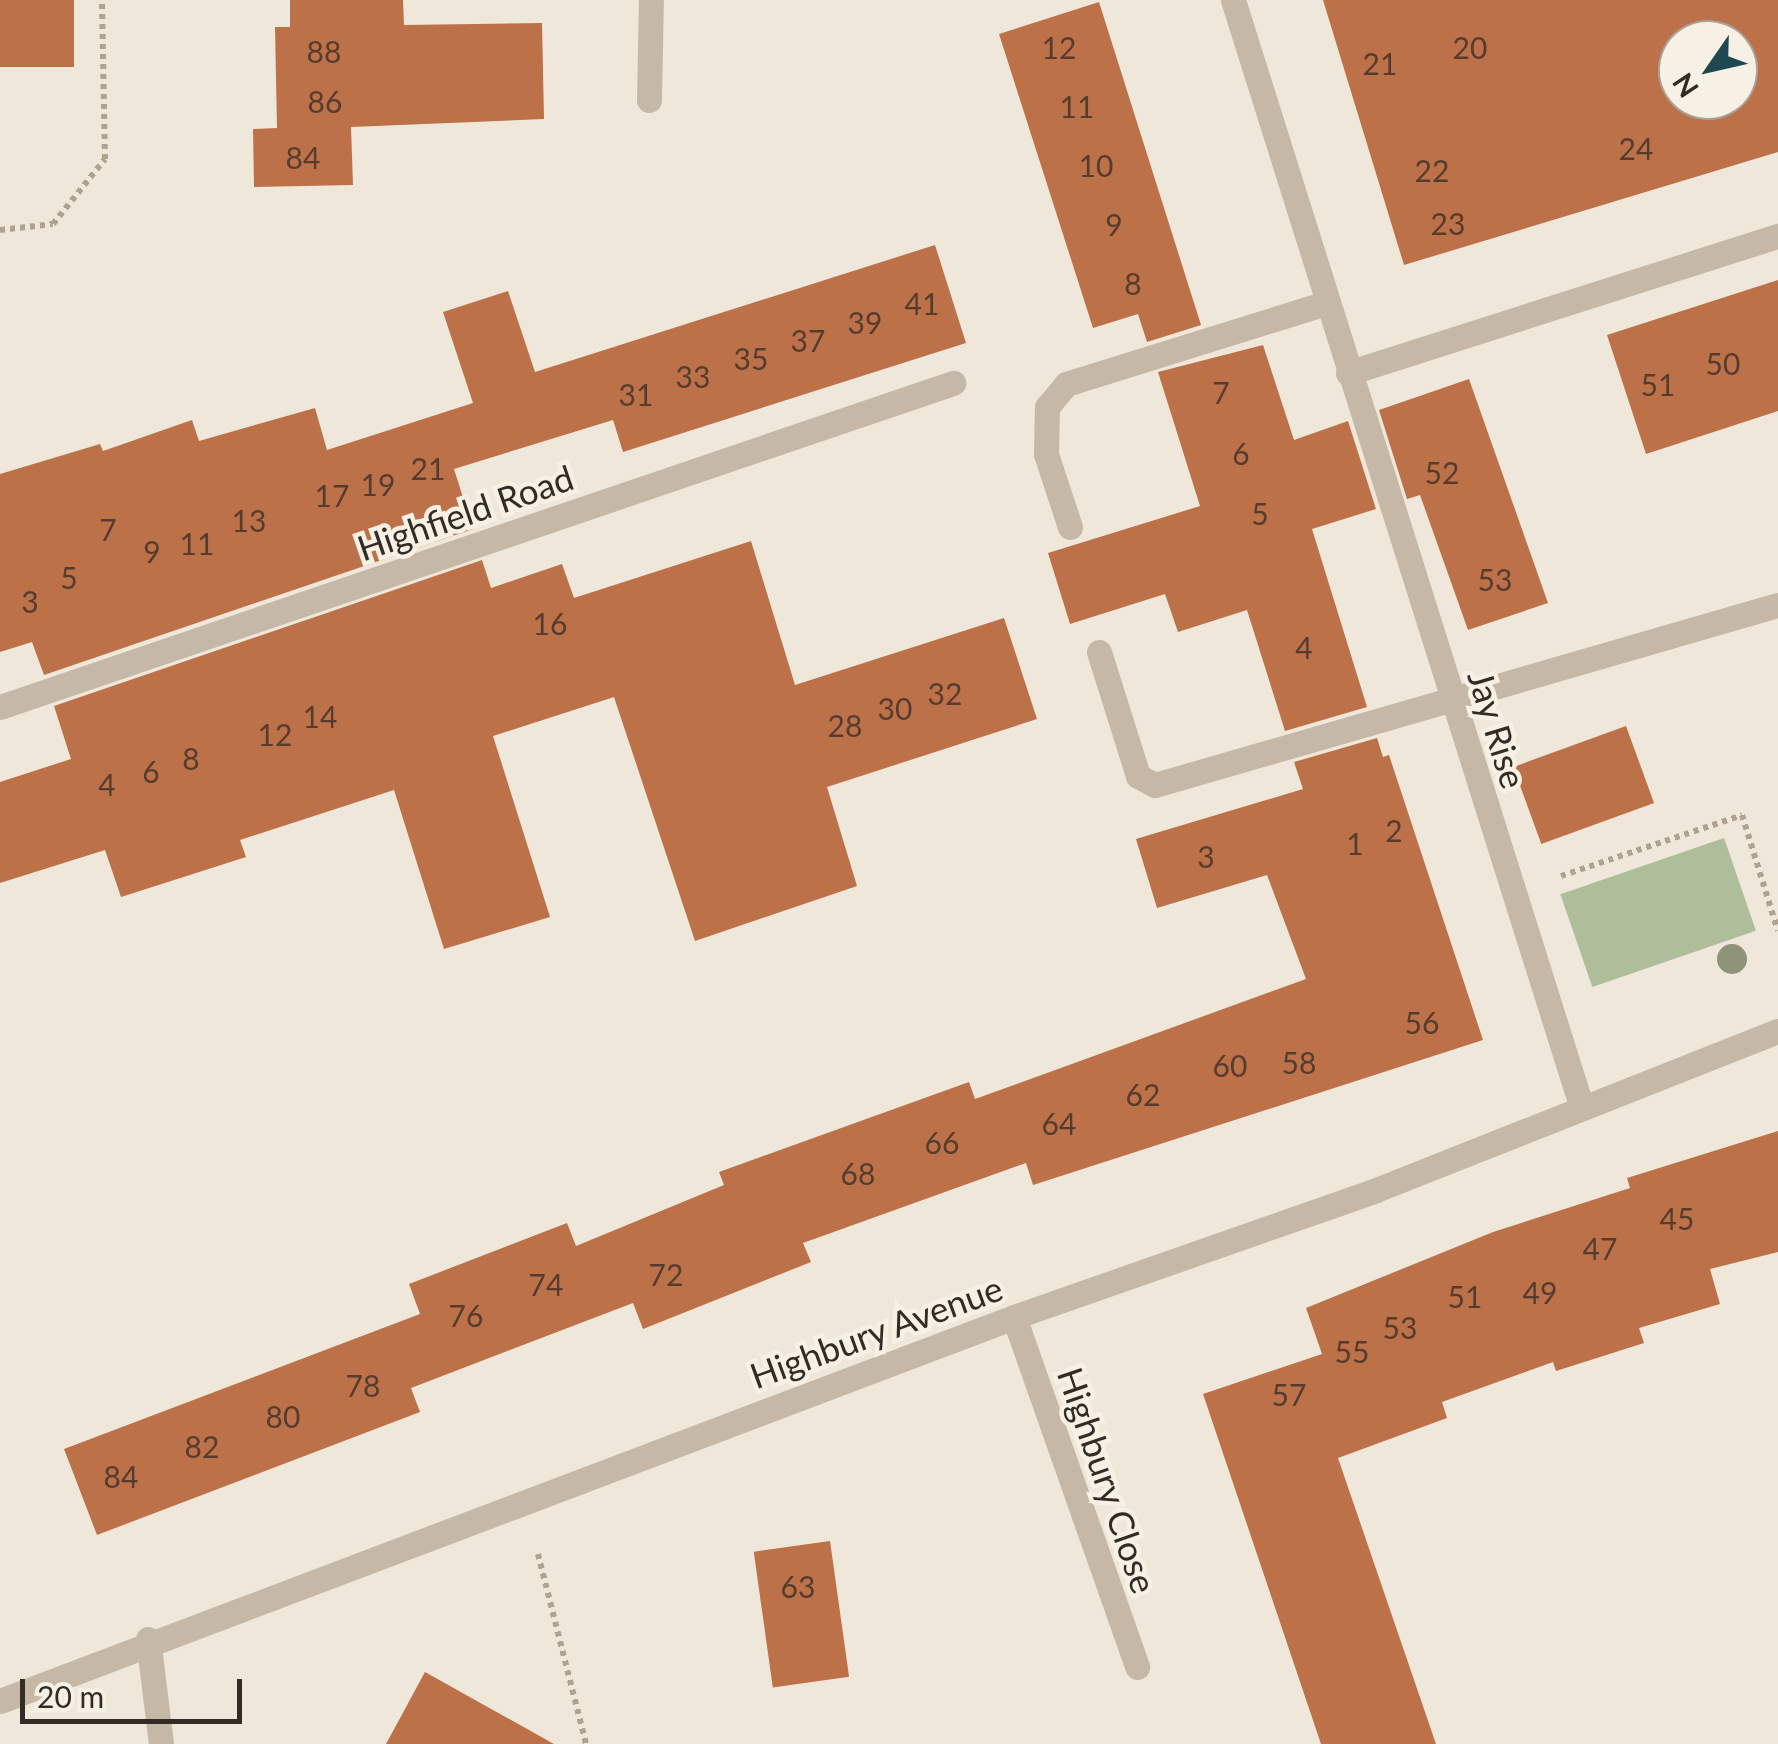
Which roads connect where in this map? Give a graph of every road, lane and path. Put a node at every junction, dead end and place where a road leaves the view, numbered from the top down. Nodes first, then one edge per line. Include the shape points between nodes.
1 (102, 0) edge
2 (651, 0) edge
3 (1233, 0) edge
4 (649, 100) dead end
5 (0, 230) edge
6 (1778, 236) edge
7 (1326, 303) junction
8 (1348, 373) junction
9 (953, 383) dead end
10 (1070, 527) dead end
11 (1778, 605) edge
12 (1098, 652) dead end
13 (1453, 702) junction
14 (0, 707) edge
15 (1512, 892) junction
16 (1778, 931) edge
17 (1778, 1031) edge
18 (1581, 1105) junction
19 (1014, 1316) junction
20 (524, 1500) junction
21 (148, 1639) junction
22 (1136, 1667) dead end
23 (0, 1700) edge
24 (162, 1744) edge
25 (586, 1744) edge

1 - 5 path via 104,159 53,224
2 - 4 street
3 - 7 street, Jay Rise
6 - 8 street
7 - 8 street, Jay Rise
7 - 10 street via 1066,384 1047,407 1046,454
8 - 13 street, Jay Rise
9 - 14 street, Highfield Road
11 - 13 street
12 - 13 street via 1138,776 1155,785
13 - 15 street, Jay Rise
15 - 16 path via 1742,814
15 - 18 street, Jay Rise
17 - 18 street, Highbury Avenue
18 - 19 street, Highbury Avenue via 1376,1190
19 - 20 street, Highbury Avenue
19 - 22 street, Highbury Close
20 - 21 street, Highbury Avenue
20 - 25 path
21 - 23 street, Highbury Avenue
21 - 24 street

